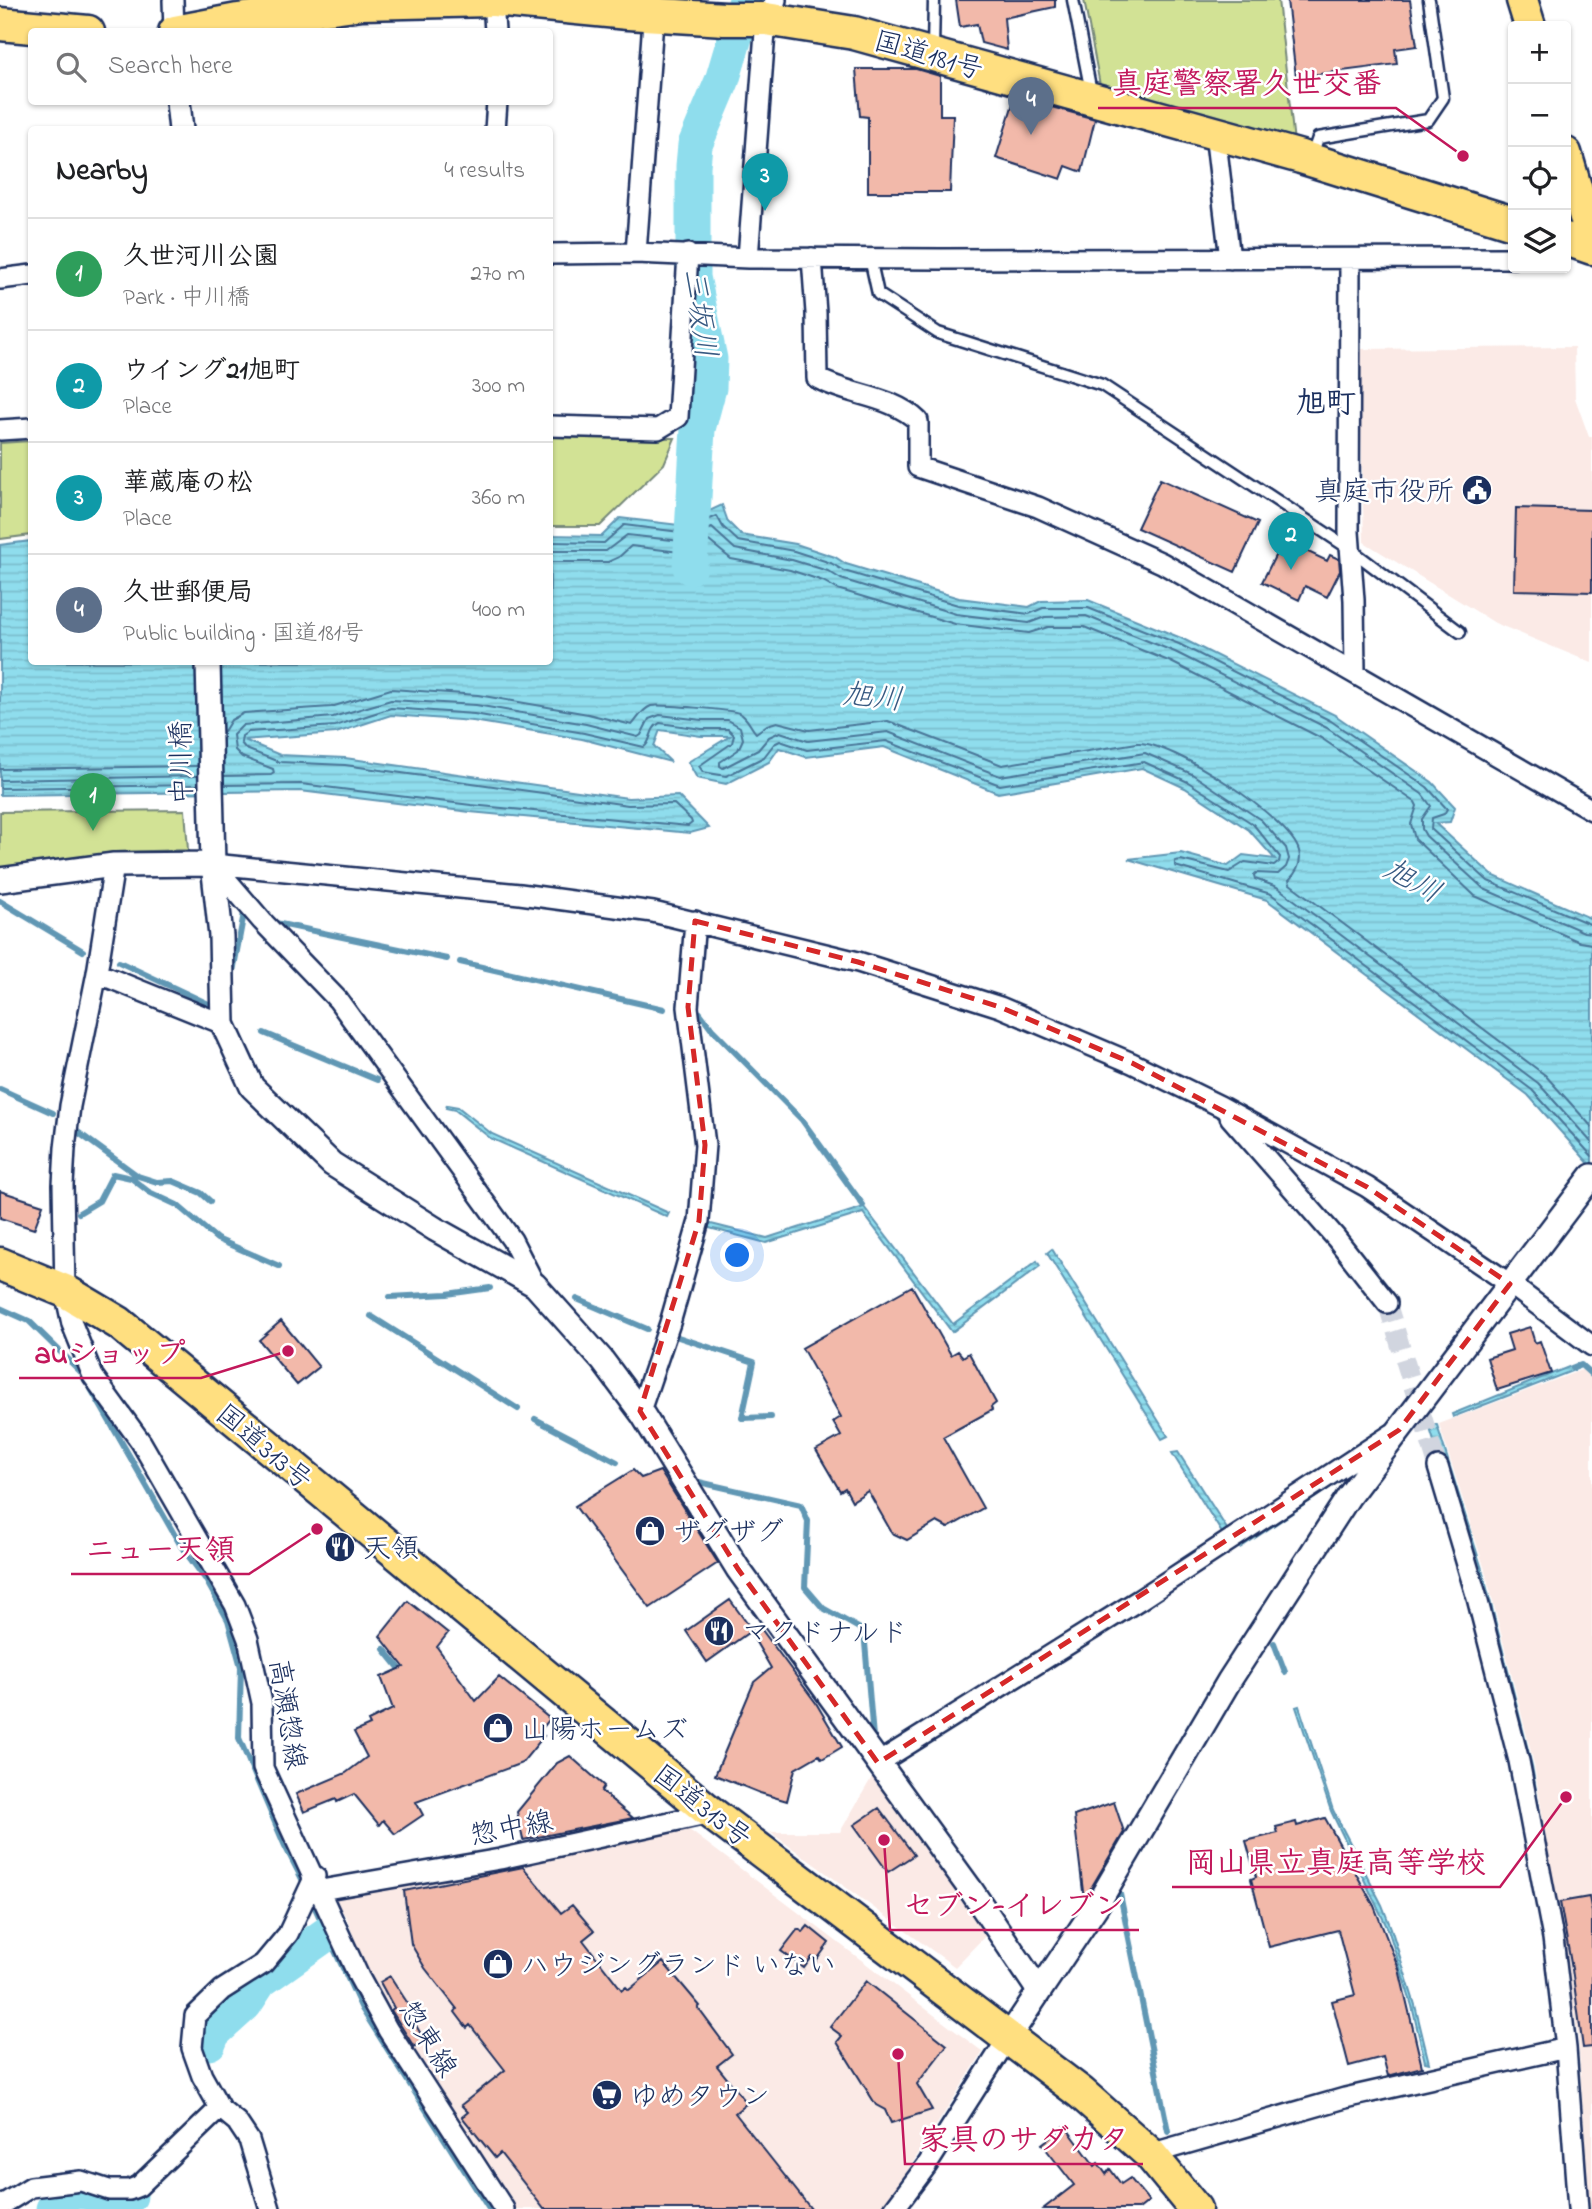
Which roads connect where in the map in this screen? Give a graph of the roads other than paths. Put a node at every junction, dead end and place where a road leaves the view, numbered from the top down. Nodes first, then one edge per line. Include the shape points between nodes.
1 (173, 0) edge
2 (493, 0) edge
3 (934, 0) edge
4 (1073, 0) edge
5 (1429, 0) edge
6 (654, 7) edge
7 (771, 10) edge
8 (0, 24) edge
9 (44, 28) edge
10 (174, 28) edge
11 (195, 28) edge
12 (495, 28) edge
13 (933, 54) junction
14 (1093, 101) junction
15 (178, 105) edge
16 (497, 105) edge
17 (181, 126) edge
18 (495, 126) edge
19 (1215, 133) junction
20 (1311, 160) junction
21 (1571, 170) edge
22 (1508, 221) edge
23 (1571, 241) edge
24 (1592, 241) edge
25 (1592, 248) edge
26 (1571, 252) edge
27 (636, 253) junction
28 (553, 254) edge
29 (688, 254) junction
30 (748, 258) junction
31 (812, 258) junction
32 (870, 258) junction
33 (1508, 258) edge
34 (1230, 259) junction
35 (1350, 259) junction
36 (28, 276) edge
37 (0, 279) edge
38 (553, 426) edge
39 (28, 428) edge
40 (0, 430) edge
41 (1350, 549) junction
42 (1460, 632) dead end
43 (208, 665) edge
44 (1355, 673) junction
45 (1592, 810) edge
46 (213, 864) junction
47 (114, 865) junction
48 (0, 880) edge
49 (695, 921) junction
50 (97, 973) junction
51 (223, 1024) junction
52 (1220, 1106) junction
53 (1592, 1176) edge
54 (0, 1264) edge
55 (535, 1284) junction
56 (1510, 1284) junction
57 (65, 1291) junction
58 (1387, 1303) tunnel mouth
59 (1592, 1346) edge
60 (640, 1411) junction
61 (1399, 1430) junction
62 (1438, 1467) tunnel mouth
63 (878, 1763) junction
64 (711, 1814) junction
65 (318, 1883) junction
66 (1040, 1990) junction
67 (1008, 2038) junction
68 (1566, 2048) junction
69 (220, 2108) junction
70 (1150, 2154) junction
71 (1185, 2205) edge
72 (0, 2206) edge
73 (270, 2209) edge
74 (504, 2209) edge
75 (894, 2209) edge
76 (1577, 2209) edge

1 - 10 street
2 - 6 highway, 国道181号
2 - 11 highway, 国道181号 via 362,3
2 - 12 street
3 - 13 lane
4 - 14 lane
5 - 20 lane via 1443,98 1428,120 1318,138
6 - 7 highway, 国道181号 via 725,19
6 - 27 street
7 - 13 highway, 国道181号
7 - 30 street
8 - 9 highway
13 - 14 highway, 国道181号
14 - 19 highway, 国道181号
15 - 17 street
16 - 18 street
19 - 20 highway, 国道181号
19 - 34 street
20 - 22 highway, 国道181号
21 - 24 main road
23 - 25 highway
25 - 26 street
27 - 28 street
27 - 29 street
29 - 30 street
29 - 38 street via 678,417 658,429
30 - 31 street
31 - 32 street
31 - 44 street via 817,378 906,410 918,421 918,467 1038,507 1163,563
32 - 34 street
32 - 41 lane via 878,294 938,332 1102,386
33 - 35 street
34 - 35 street
35 - 41 street
36 - 37 street
39 - 40 street
41 - 42 lane
41 - 44 street
43 - 46 street, 中川橋
44 - 45 street
46 - 47 street
46 - 49 street via 520,894
46 - 51 street, 中川橋
46 - 55 street via 338,1000 513,1240
47 - 48 street
47 - 50 street, 高瀬惣線
49 - 52 street via 858,962 1000,1007
49 - 60 street via 688,1007 705,1145 699,1221
50 - 51 street
50 - 57 street, 高瀬惣線 via 65,1148
51 - 55 street via 252,1087 332,1164 435,1229
52 - 56 street via 1367,1187
52 - 58 street
53 - 56 street
54 - 57 highway, 国道313号
55 - 60 street
56 - 59 street
56 - 61 street
57 - 64 highway, 国道313号 via 119,1323
57 - 65 street, 高瀬惣線 via 72,1324 93,1376 141,1442 235,1605 248,1639 262,1703 263,1768
60 - 63 street via 738,1569
61 - 63 street
61 - 66 street via 1349,1496 1244,1658 1097,1905
62 - 68 street via 1519,1761 1553,1938
63 - 66 street
64 - 65 street, 惣中線 via 500,1859
64 - 67 highway, 国道313号
65 - 69 street via 288,1934 263,1964 222,1990 195,2017 192,2048
65 - 74 street, 惣東線 via 388,2030
66 - 67 street
67 - 70 highway, 国道313号
67 - 75 street
68 - 70 street via 1345,2098
68 - 76 street
69 - 72 street via 139,2186 109,2190 80,2181 31,2187
69 - 73 street via 249,2140
70 - 71 highway, 国道313号

